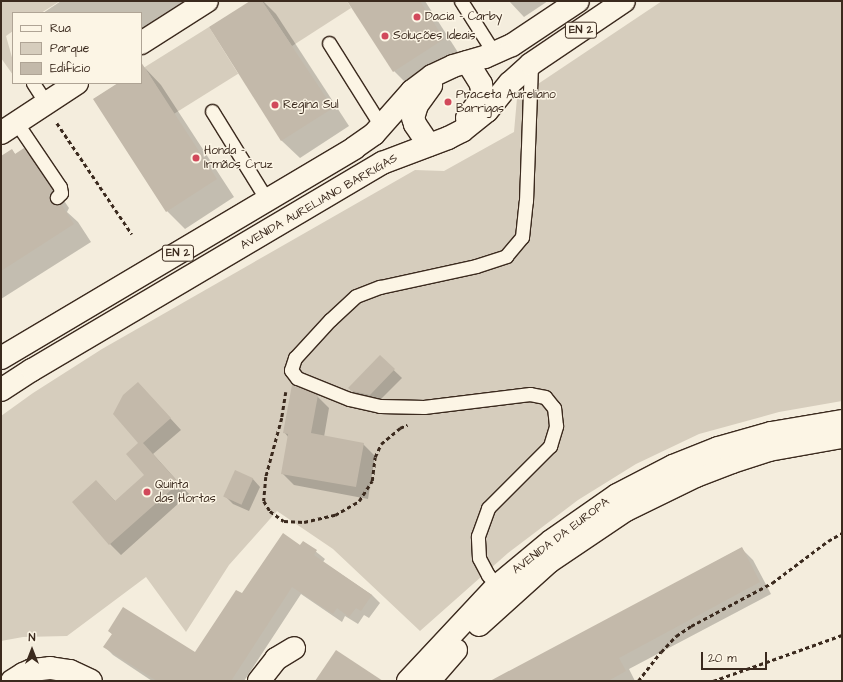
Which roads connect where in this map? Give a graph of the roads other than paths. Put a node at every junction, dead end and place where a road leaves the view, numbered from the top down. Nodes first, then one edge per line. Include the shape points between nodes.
1 (207, 1) edge
2 (461, 1) edge
3 (578, 1) edge
4 (624, 1) edge
5 (142, 42) edge
6 (329, 43) dead end
7 (494, 53) junction
8 (468, 62) junction
9 (531, 64) junction
10 (441, 72) junction
11 (34, 84) edge
12 (75, 84) edge
13 (46, 103) junction
14 (212, 110) dead end
15 (381, 126) junction
16 (9, 128) edge
17 (454, 136) junction
18 (429, 146) junction
19 (57, 197) dead end
20 (267, 200) junction
21 (1, 358) edge
22 (1, 390) edge
23 (842, 421) edge
24 (842, 437) edge
25 (497, 586) junction
26 (294, 648) dead end
27 (17, 677) edge
28 (91, 681) edge
29 (259, 681) edge
30 (408, 681) edge
31 (429, 681) edge

1 - 5 main road
2 - 7 lane
3 - 7 main road, EN 2 via 518,42
4 - 9 main road, AVENIDA AURELIANO BARRIGAS / EN 2
6 - 15 lane
7 - 8 main road, EN 2
8 - 10 main road, EN 2
8 - 17 main road via 481,84 482,94
9 - 17 main road, AVENIDA AURELIANO BARRIGAS / EN 2 via 510,83 482,116
9 - 25 lane via 526,201 522,237 506,256 476,266 380,287 356,296 295,358 291,370 296,378 364,403 424,408 530,394 545,397 554,408 556,426 550,446 488,508 478,536 479,558
10 - 15 main road, EN 2 via 412,91
10 - 18 main road via 413,114 415,124
11 - 13 lane
12 - 13 main road
13 - 16 main road
14 - 20 lane
15 - 20 main road, EN 2 via 354,148
16 - 19 lane via 60,187 61,193
17 - 18 main road, AVENIDA AURELIANO BARRIGAS / EN 2
18 - 22 main road, AVENIDA AURELIANO BARRIGAS / EN 2 via 382,163
20 - 21 main road, EN 2
23 - 25 main road, AVENIDA DA EUROPA via 747,439 646,478 588,514
24 - 31 main road, AVENIDA DA EUROPA via 769,450 732,462 696,476 626,510 549,562 526,581 483,621
25 - 30 main road, AVENIDA DA EUROPA
26 - 29 main road via 276,659
27 - 28 main road via 40,669 61,668

